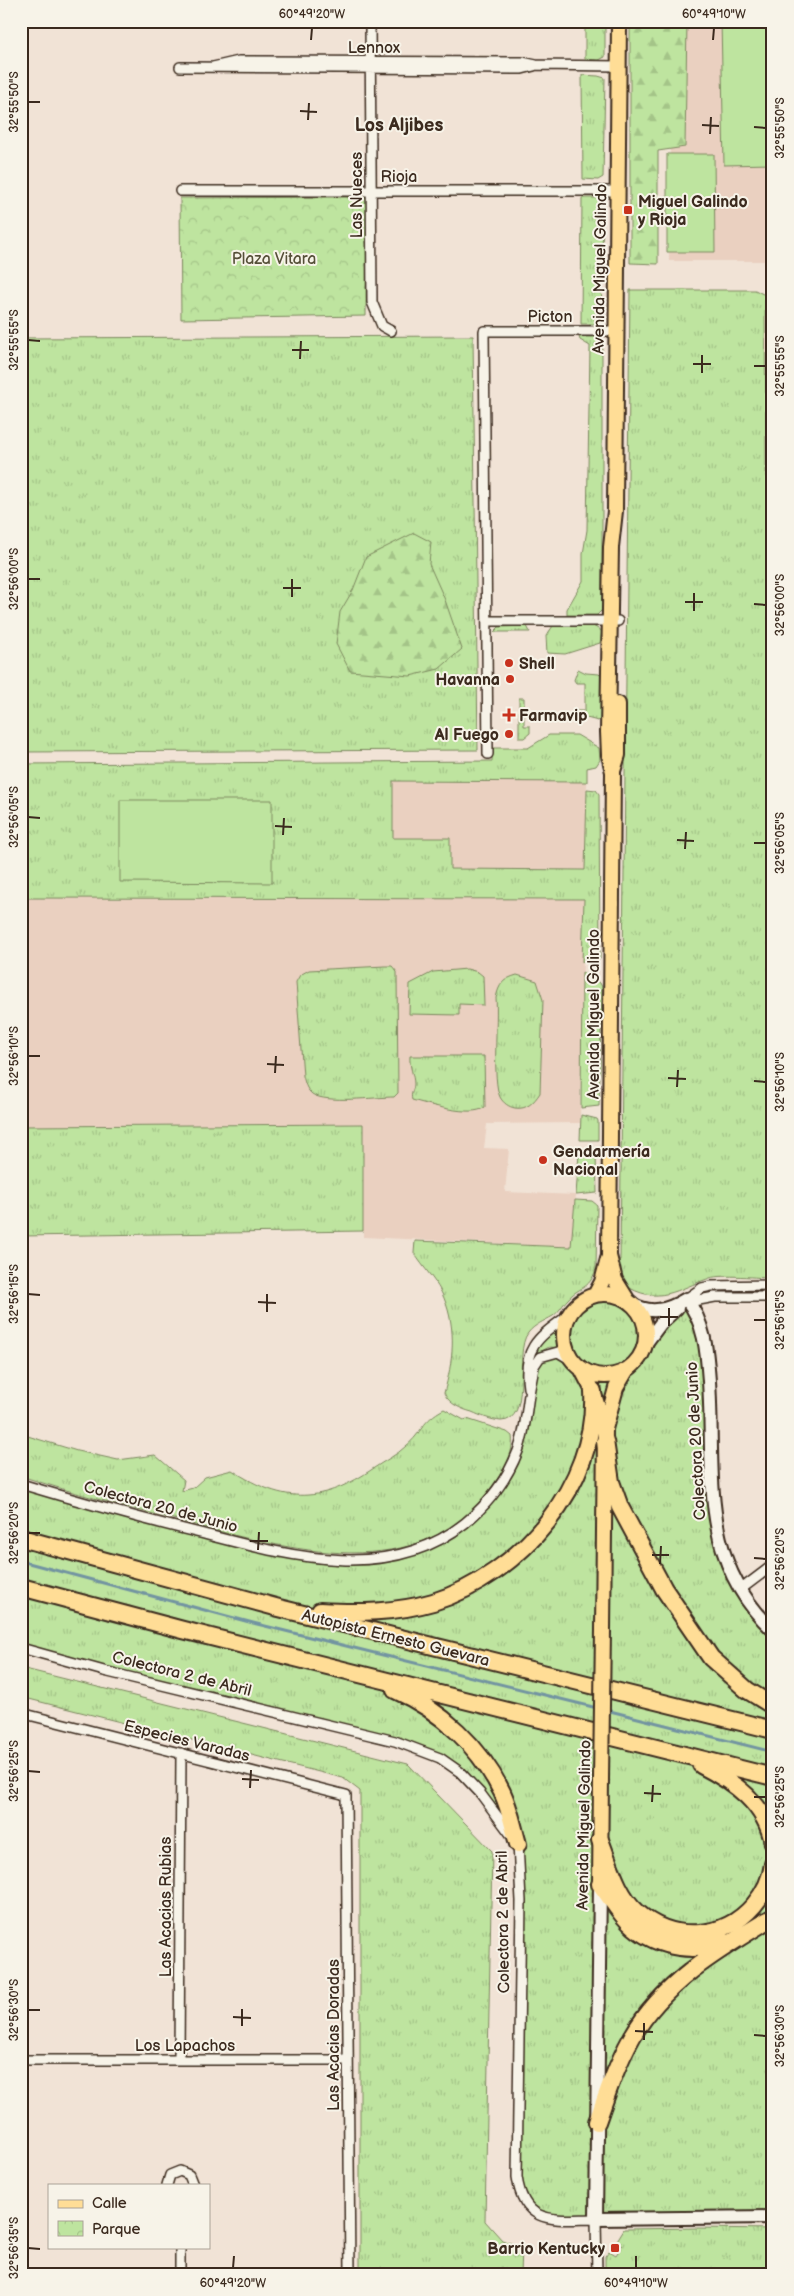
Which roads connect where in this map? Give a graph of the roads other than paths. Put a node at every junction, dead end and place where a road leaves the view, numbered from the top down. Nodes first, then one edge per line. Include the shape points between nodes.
1 (370, 21) edge
2 (618, 24) edge
3 (370, 65) junction
4 (618, 66) junction
5 (180, 67) dead end
6 (180, 191) dead end
7 (371, 191) junction
8 (617, 191) junction
9 (392, 331) dead end
10 (615, 331) junction
11 (487, 621) junction
12 (614, 621) junction
13 (488, 754) dead end
14 (609, 1256) junction
15 (773, 1285) edge
16 (595, 1295) junction
17 (773, 1297) edge
18 (687, 1300) junction
19 (630, 1302) junction
20 (570, 1314) junction
21 (646, 1343) junction
22 (577, 1364) junction
23 (626, 1371) junction
24 (593, 1391) junction
25 (529, 1394) junction
26 (605, 1436) junction
27 (21, 1484) edge
28 (21, 1538) edge
29 (773, 1565) edge
30 (21, 1587) edge
31 (740, 1590) junction
32 (279, 1608) junction
33 (773, 1630) edge
34 (21, 1648) edge
35 (359, 1674) junction
36 (773, 1706) edge
37 (21, 1713) edge
38 (773, 1730) edge
39 (676, 1753) junction
40 (182, 1754) junction
41 (773, 1777) edge
42 (346, 1795) joint
43 (600, 1840) junction
44 (773, 1843) edge
45 (518, 1844) junction
46 (773, 1864) edge
47 (600, 1884) junction
48 (773, 1917) edge
49 (738, 1938) junction
50 (21, 2060) edge
51 (179, 2060) junction
52 (348, 2060) junction
53 (597, 2122) junction
54 (167, 2184) edge
55 (193, 2184) edge
56 (773, 2217) edge
57 (596, 2219) junction
58 (180, 2248) edge
59 (180, 2275) edge
60 (350, 2275) edge
61 (597, 2275) edge

1 - 3 street, Las Nueces
2 - 4 main road, Avenida Miguel Galindo
3 - 4 street, Lennox via 522,62
3 - 5 street, Lennox via 239,61 213,67
3 - 7 street, Las Nueces
4 - 8 main road, Avenida Miguel Galindo
6 - 7 street, Rioja
7 - 8 street, Rioja
7 - 9 street, Las Nueces via 372,302 382,326
8 - 10 main road, Avenida Miguel Galindo
10 - 11 street, Picton via 484,331
10 - 12 main road, Avenida Miguel Galindo via 614,511 610,547
11 - 12 street
11 - 13 street
12 - 14 main road, Avenida Miguel Galindo via 609,755 613,772
14 - 16 main road, Avenida Miguel Galindo
14 - 19 main road, Avenida Miguel Galindo via 615,1280
15 - 18 street via 711,1286 702,1288
16 - 19 main road via 612,1295
16 - 20 main road via 580,1302
17 - 18 street
18 - 19 main road via 665,1310 648,1311
18 - 21 main road via 667,1316
18 - 31 main road, Colectora 20 de Junio via 697,1315 706,1347 712,1426 711,1477 717,1533
19 - 21 main road via 644,1322
20 - 22 main road via 565,1343
20 - 25 street, Colectora 20 de Junio via 537,1339 529,1352 526,1377
21 - 23 main road via 642,1354
22 - 23 main road via 603,1376
22 - 24 main road, Avenida Miguel Galindo
22 - 25 street, Colectora 20 de Junio via 558,1352 540,1357 534,1366
23 - 26 main road, Avenida Miguel Galindo via 616,1388
24 - 26 main road, Avenida Miguel Galindo
24 - 32 highway via 593,1426 588,1445 565,1494 536,1535 492,1573 464,1590 405,1609 356,1613
25 - 27 street, Colectora 20 de Junio via 519,1451 496,1492 478,1512 434,1544 377,1559 343,1560 280,1552 133,1516
26 - 36 highway via 611,1482 620,1507 664,1589 711,1658 747,1690
26 - 43 main road, Avenida Miguel Galindo, bridge
28 - 32 highway, Autopista Ernesto Guevara
29 - 31 street
30 - 35 highway
31 - 33 main road, Colectora 20 de Junio
32 - 38 highway, Autopista Ernesto Guevara
34 - 45 street, Colectora 2 de Abril via 420,1749 460,1772
35 - 39 highway
35 - 45 highway via 424,1705 450,1724 480,1758 498,1785
37 - 40 street, Especies Varadas
39 - 41 highway
39 - 44 highway via 716,1773 743,1792 762,1811
40 - 42 street, Especies Varadas
40 - 51 street, Las Acacias Rubias
42 - 52 street, Las Acacias Doradas
43 - 46 highway via 622,1894 636,1910 666,1930 684,1934 719,1929 747,1912 762,1895
43 - 47 main road, Avenida Miguel Galindo
45 - 57 street, Colectora 2 de Abril via 521,1901 519,2190 531,2212 540,2217 553,2220
47 - 49 highway via 634,1927 666,1945 701,1948
47 - 53 main road, Avenida Miguel Galindo
48 - 49 highway
49 - 53 highway via 690,1972 659,2000 629,2043
50 - 51 street, Los Lapachos
51 - 52 street, Los Lapachos
52 - 60 street, Las Acacias Doradas
53 - 57 main road, Avenida Miguel Galindo
54 - 55 street via 170,2175 180,2171 189,2175
56 - 57 main road, Colectora 2 de Abril
57 - 61 street
58 - 59 street

